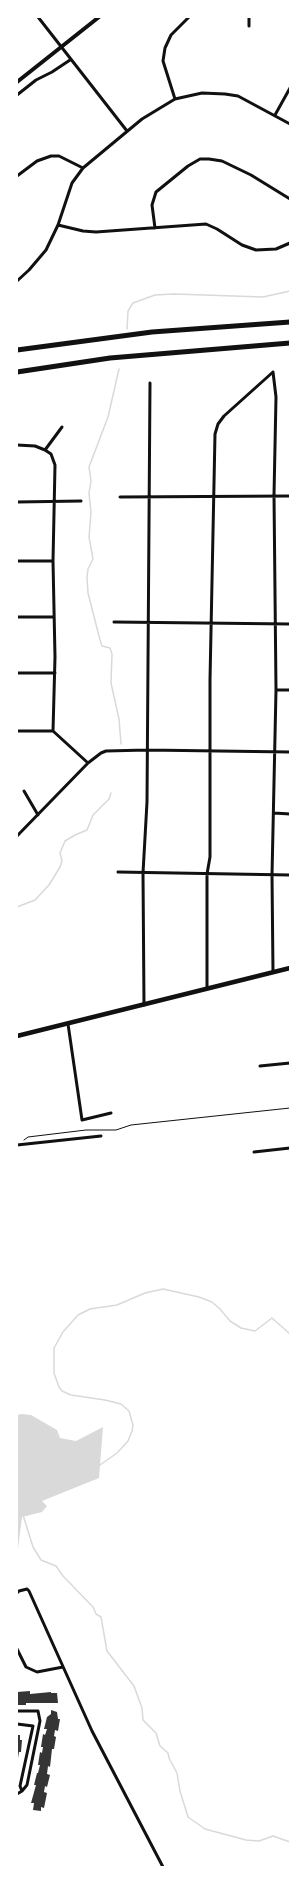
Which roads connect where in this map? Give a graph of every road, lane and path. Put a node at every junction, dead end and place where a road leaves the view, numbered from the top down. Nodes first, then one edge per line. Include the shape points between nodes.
1 (38, 17) edge
2 (99, 17) edge
3 (190, 17) edge
4 (249, 17) edge
5 (249, 26) dead end
6 (60, 47) junction
7 (70, 60) junction
8 (17, 82) edge
9 (290, 88) edge
10 (17, 95) edge
11 (175, 99) junction
12 (275, 115) junction
13 (290, 124) edge
14 (127, 131) junction
15 (82, 168) junction
16 (17, 176) edge
17 (290, 199) edge
18 (58, 225) junction
19 (155, 228) junction
20 (290, 243) edge
21 (17, 281) edge
22 (290, 322) edge
23 (290, 343) edge
24 (17, 350) edge
25 (17, 372) edge
26 (150, 383) dead end
27 (62, 427) dead end
28 (17, 445) edge
29 (45, 450) junction
30 (149, 495) junction
31 (274, 495) junction
32 (214, 496) junction
33 (290, 496) edge
34 (120, 497) dead end
35 (54, 500) junction
36 (81, 501) dead end
37 (17, 502) edge
38 (17, 560) edge
39 (53, 561) junction
40 (17, 617) edge
41 (54, 617) junction
42 (114, 622) dead end
43 (148, 622) junction
44 (212, 622) junction
45 (276, 624) junction
46 (290, 624) edge
47 (17, 673) edge
48 (55, 673) junction
49 (276, 690) junction
50 (290, 690) edge
51 (17, 731) edge
52 (53, 731) junction
53 (147, 750) junction
54 (210, 751) junction
55 (275, 752) junction
56 (290, 752) edge
57 (88, 763) junction
58 (24, 791) dead end
59 (274, 813) junction
60 (38, 814) junction
61 (290, 814) edge
62 (17, 836) edge
63 (118, 872) dead end
64 (143, 873) junction
65 (208, 874) junction
66 (272, 875) junction
67 (290, 875) edge
68 (290, 968) edge
69 (273, 972) junction
70 (207, 989) junction
71 (144, 1005) junction
72 (68, 1024) junction
73 (17, 1036) edge
74 (290, 1063) edge
75 (260, 1066) dead end
76 (290, 1108) edge
77 (111, 1112) dead end
78 (101, 1136) dead end
79 (24, 1140) dead end
80 (17, 1145) edge
81 (290, 1148) edge
82 (254, 1152) dead end
83 (17, 1593) edge
84 (17, 1649) edge
85 (63, 1667) junction
86 (17, 1711) edge
87 (17, 1724) edge
88 (22, 1791) junction
89 (17, 1794) edge
90 (163, 1867) edge

1 - 6 street
2 - 6 main road
3 - 11 street via 173,32 165,48 163,61
4 - 5 street
6 - 7 street
6 - 8 main road
7 - 10 street via 36,80
7 - 14 street
9 - 12 street
11 - 12 street via 202,93 238,96
11 - 14 street
12 - 13 street
14 - 15 street
15 - 16 street via 65,159 51,156 37,161
15 - 18 street via 72,183
17 - 19 street via 222,161 200,160 188,166 156,192 152,205
18 - 19 street via 96,232
18 - 21 street via 46,250
19 - 20 street via 206,224 242,245 256,250 276,249
22 - 24 highway via 152,332
23 - 25 highway via 110,358
26 - 30 street
27 - 29 street
28 - 29 street via 35,446
29 - 35 street via 55,465
30 - 32 street
30 - 34 street
30 - 43 street
31 - 32 street
31 - 32 street via 276,397 273,372 224,416 216,428
31 - 33 street
31 - 45 street
32 - 44 street
35 - 36 street
35 - 37 street
35 - 39 street
38 - 39 street
39 - 41 street
40 - 41 street
41 - 48 street
42 - 43 street
43 - 44 street
43 - 53 street
44 - 45 street
44 - 54 street
45 - 46 street
45 - 49 street
47 - 48 street
48 - 52 street
49 - 50 street
49 - 55 street
51 - 52 street
52 - 57 street
53 - 54 street
53 - 57 street via 106,751
53 - 64 street
54 - 55 street
54 - 65 street
55 - 56 street
55 - 59 street
57 - 60 street
58 - 60 street
59 - 61 street
59 - 66 street
60 - 62 street
63 - 64 street
64 - 65 street
64 - 71 street
65 - 66 street
65 - 70 street
66 - 67 street
66 - 69 street
68 - 69 main road
69 - 70 main road
70 - 71 main road
71 - 72 main road
72 - 73 main road
72 - 77 street via 82,1120
74 - 75 street
76 - 79 path via 131,1125 116,1130 86,1130 28,1137
78 - 80 street
81 - 82 street
83 - 85 street via 27,1589 29,1591
84 - 85 street via 26,1666 37,1672
85 - 90 street via 111,1769
86 - 88 street via 38,1711 40,1721 27,1785
87 - 88 street via 33,1726 20,1786
88 - 89 street

